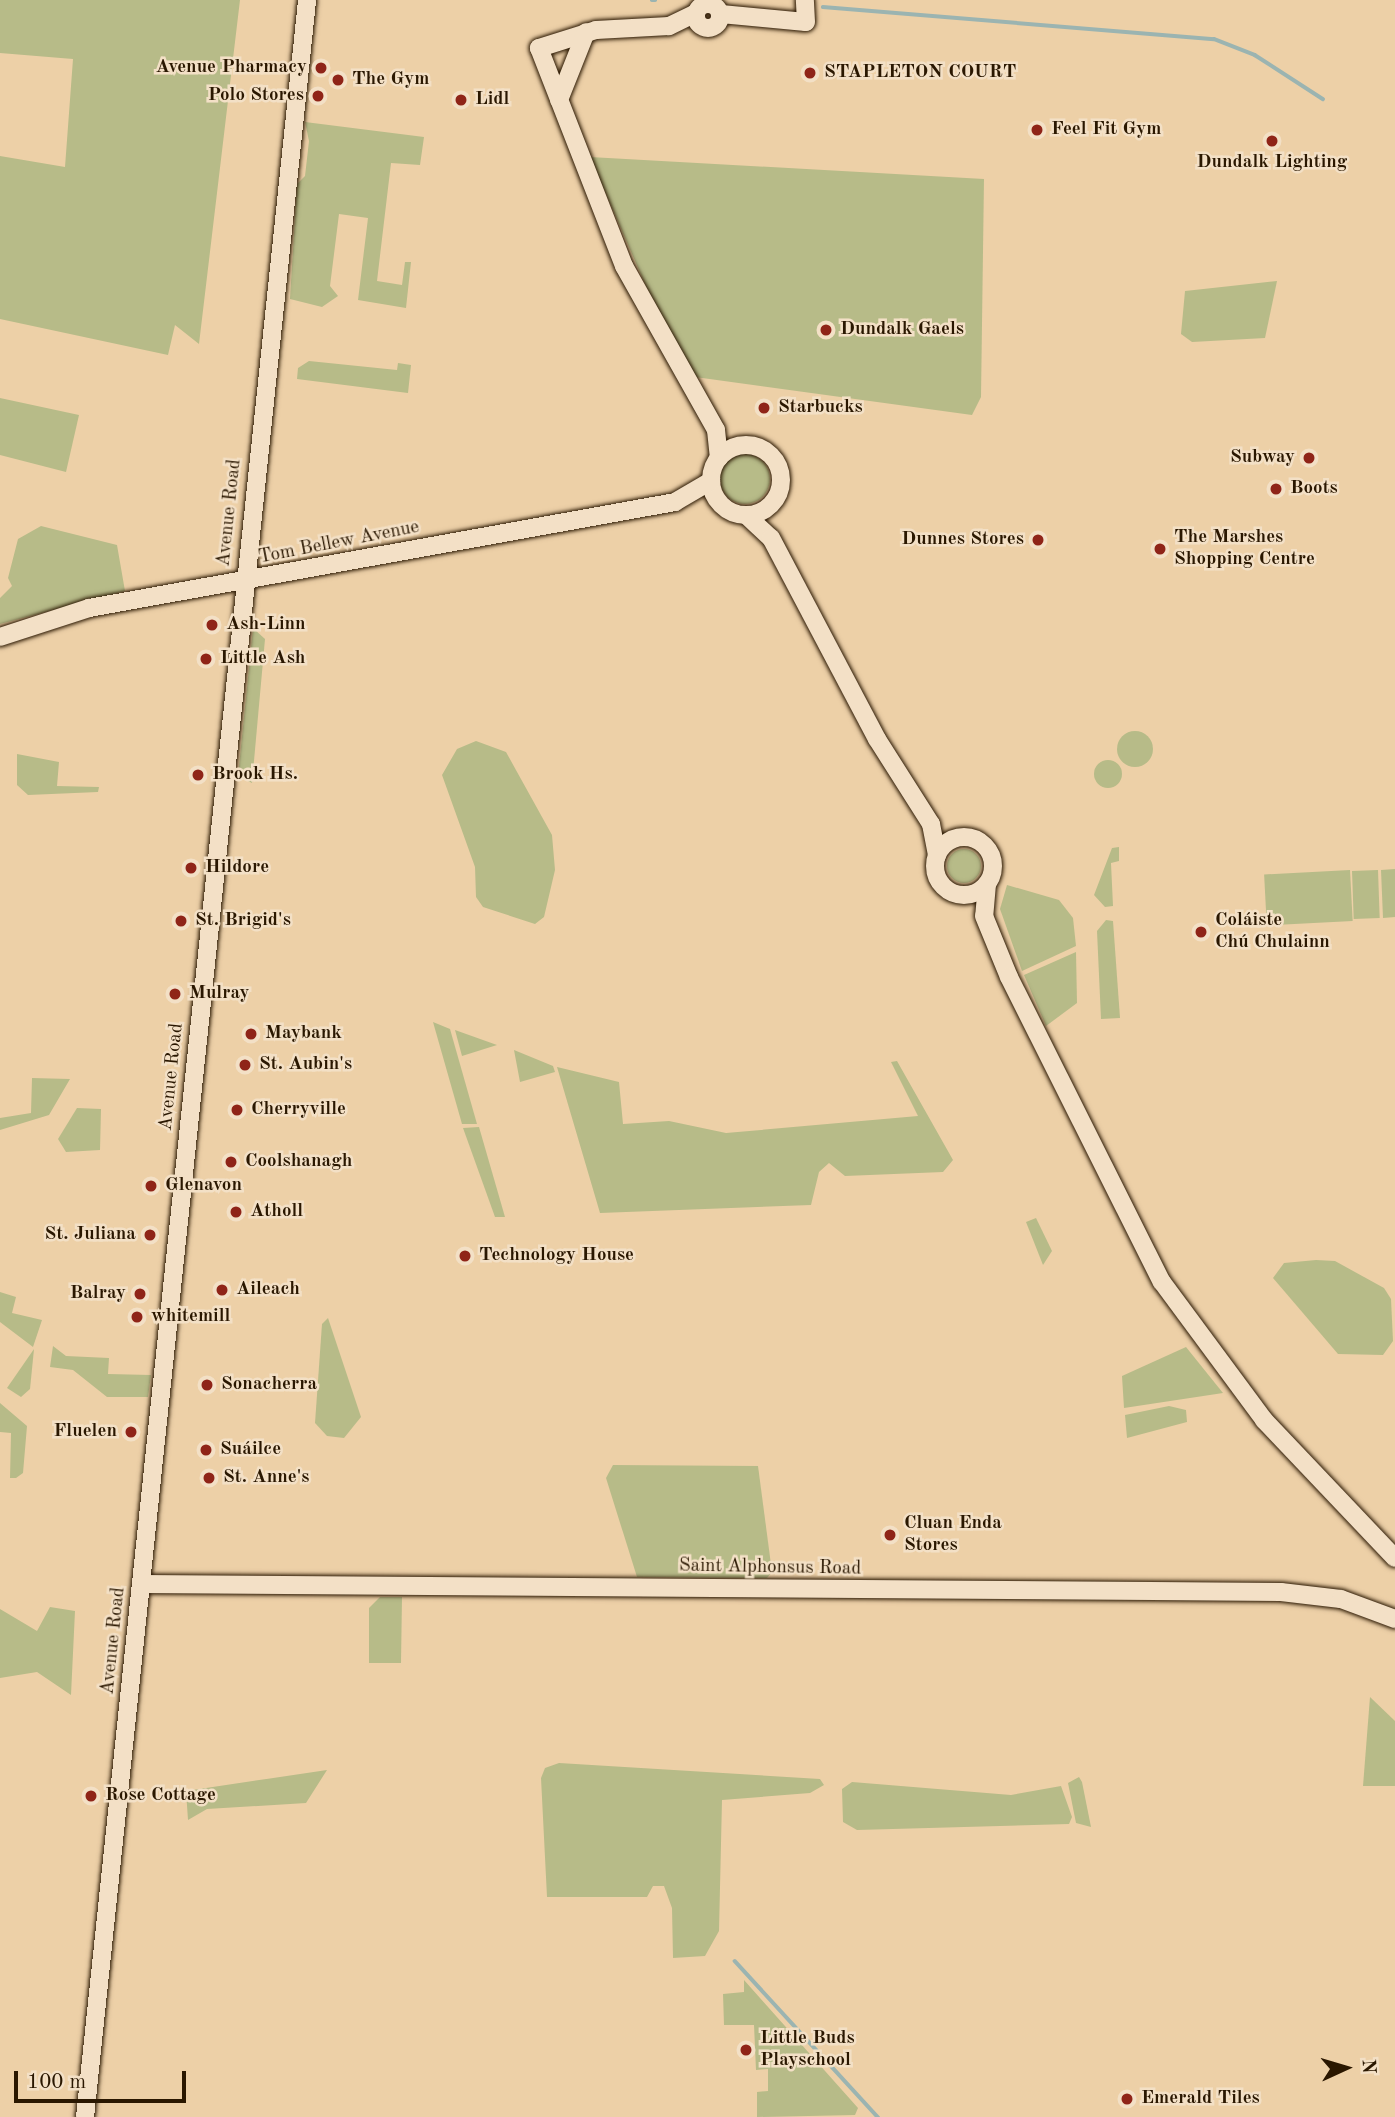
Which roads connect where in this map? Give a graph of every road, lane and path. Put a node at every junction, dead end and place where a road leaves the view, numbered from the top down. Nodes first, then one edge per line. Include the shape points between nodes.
1 (307, 0) edge
2 (805, 0) edge
3 (586, 32) junction
4 (559, 102) junction
5 (716, 430) junction
6 (740, 446) junction
7 (719, 458) junction
8 (711, 481) junction
9 (689, 498) junction
10 (720, 504) junction
11 (769, 506) junction
12 (746, 515) junction
13 (771, 538) junction
14 (244, 582) junction
15 (0, 638) edge
16 (931, 824) junction
17 (956, 837) junction
18 (937, 855) junction
19 (987, 884) junction
20 (963, 895) junction
21 (984, 916) junction
22 (1395, 1558) edge
23 (141, 1584) junction
24 (1395, 1619) edge
25 (85, 2117) edge

1 - 14 street, Avenue Road
2 - 3 street via 806,22 721,14 710,3 700,20
3 - 4 street
3 - 4 street via 539,48
4 - 5 street via 624,266
5 - 6 street
5 - 7 street
6 - 7 street
6 - 11 street via 760,448 778,467 780,485
7 - 8 street
8 - 9 street, Tom Bellew Avenue
8 - 10 street
9 - 10 street, Tom Bellew Avenue
9 - 14 street, Tom Bellew Avenue
10 - 12 street
11 - 12 street
11 - 13 street
12 - 13 street
13 - 16 street via 877,739
14 - 15 street, Tom Bellew Avenue via 57,615
14 - 23 street, Avenue Road
16 - 17 street
16 - 18 street
17 - 18 street
17 - 19 street via 987,848 993,864
18 - 20 street via 939,882
19 - 20 street
19 - 21 street
20 - 21 street
21 - 22 street via 1049,1068 1162,1282 1264,1420
23 - 24 street, Saint Alphonsus Road via 1281,1592 1340,1599
23 - 25 street, Avenue Road

